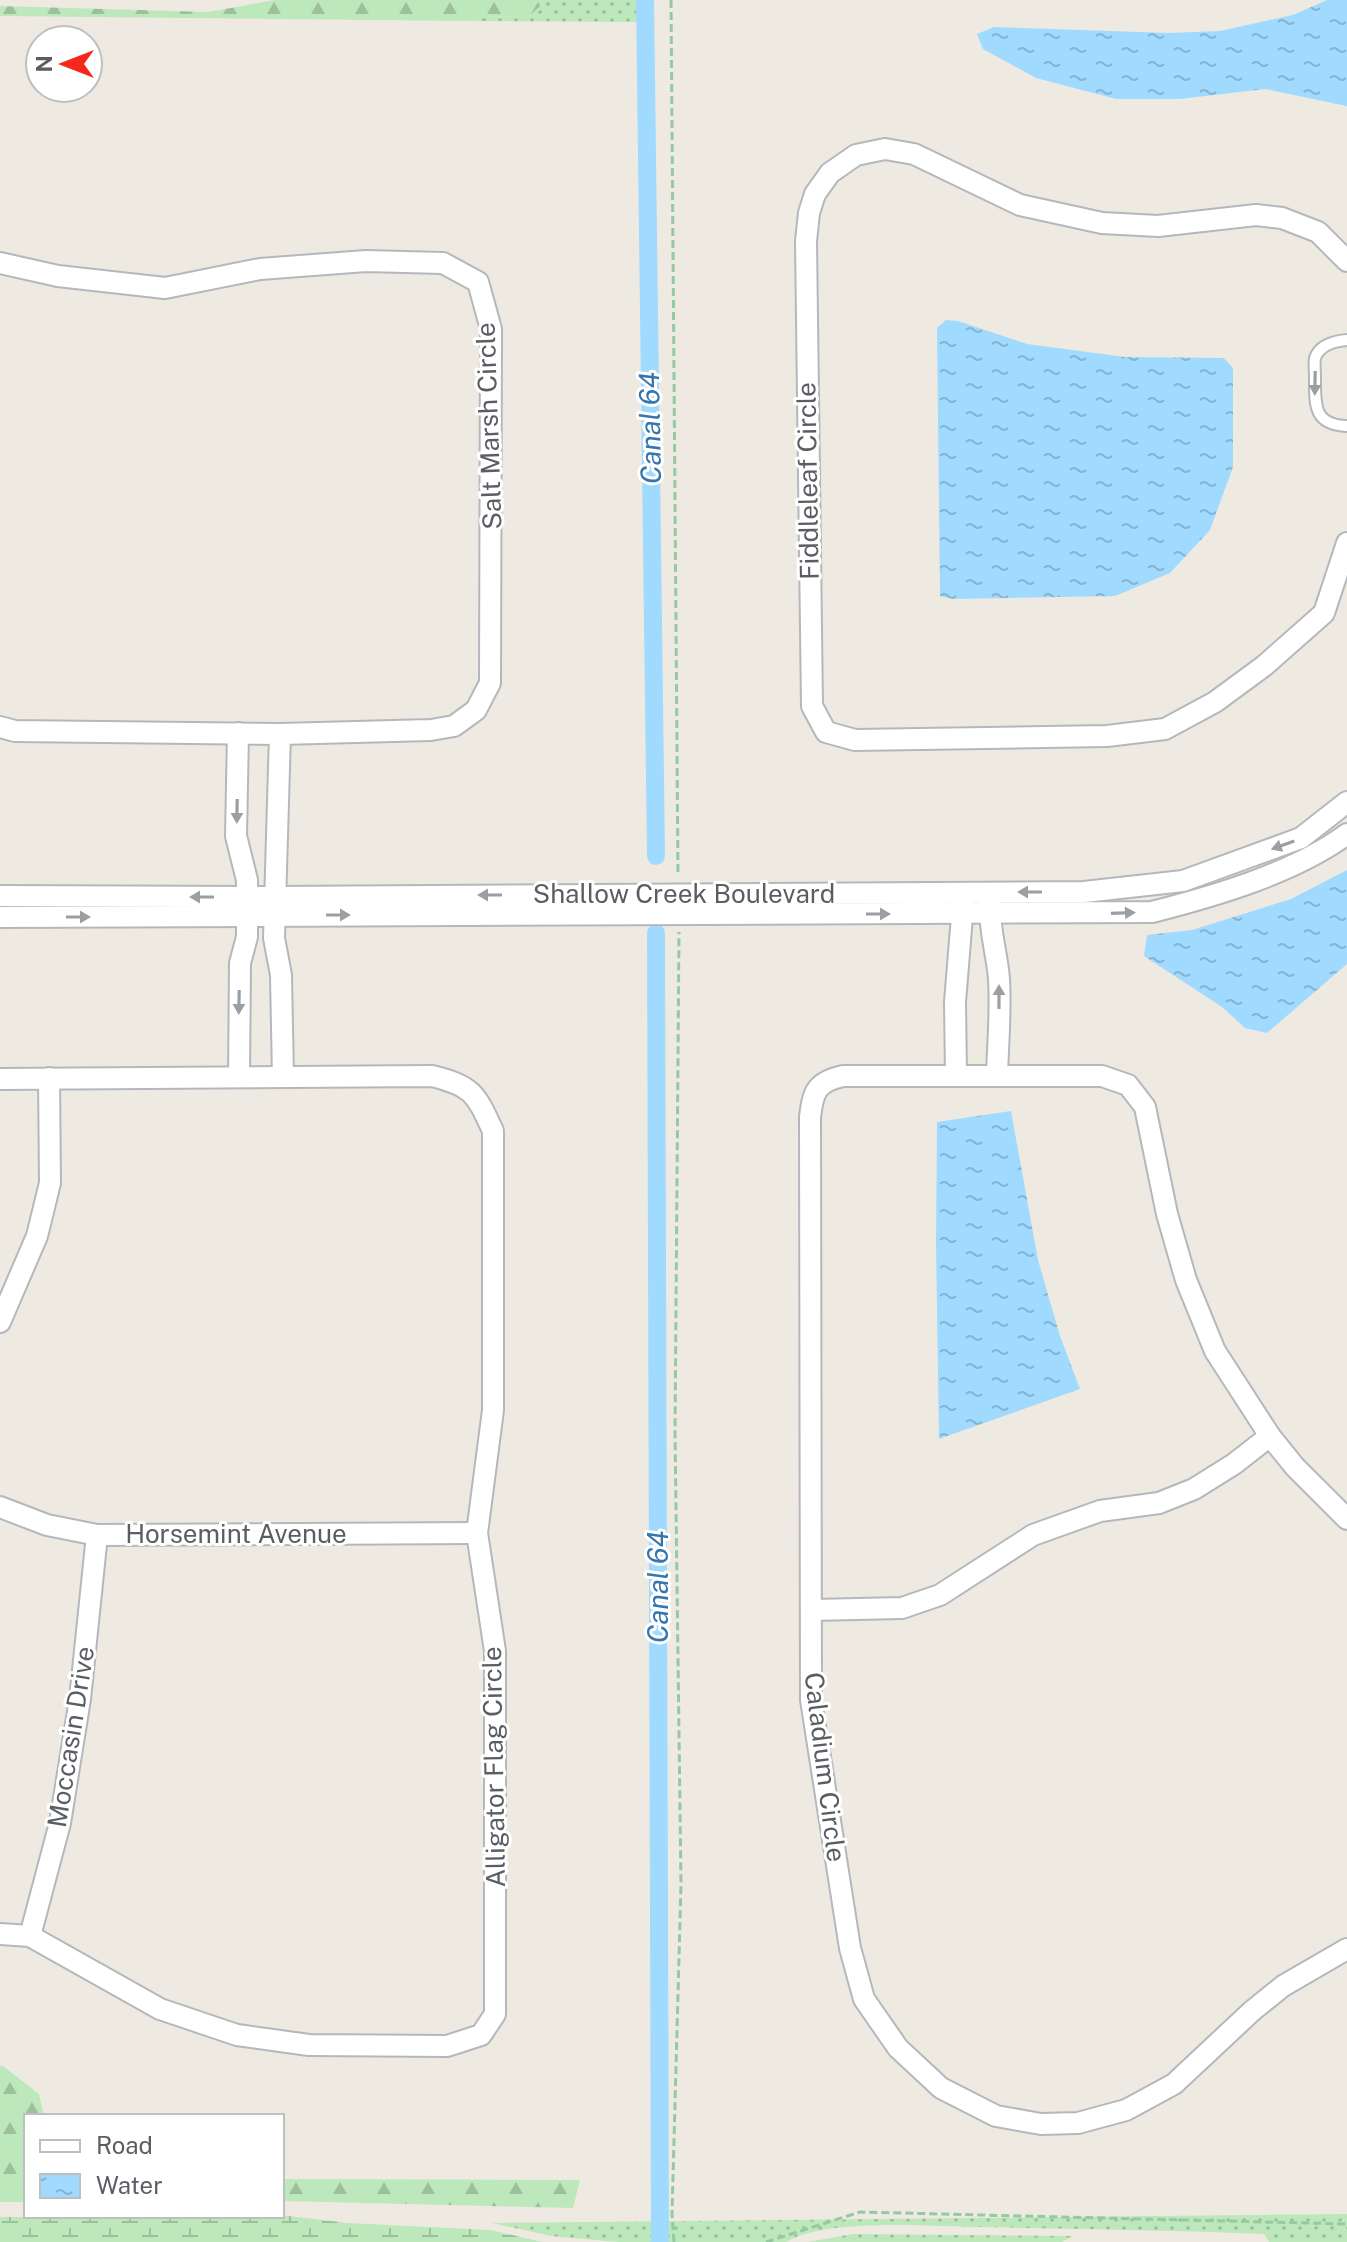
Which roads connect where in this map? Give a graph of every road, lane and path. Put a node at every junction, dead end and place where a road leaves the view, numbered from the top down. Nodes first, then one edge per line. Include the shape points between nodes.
1 (671, 0) edge
2 (1347, 261) edge
3 (0, 263) edge
4 (1347, 340) edge
5 (1347, 426) edge
6 (1347, 543) edge
7 (0, 727) edge
8 (238, 733) junction
9 (280, 734) junction
10 (1347, 802) edge
11 (1347, 834) edge
12 (963, 892) junction
13 (990, 892) junction
14 (0, 896) edge
15 (678, 904) junction
16 (247, 906) junction
17 (274, 906) junction
18 (963, 914) junction
19 (990, 914) junction
20 (0, 917) edge
21 (956, 1075) junction
22 (997, 1075) junction
23 (239, 1077) junction
24 (283, 1077) junction
25 (49, 1078) junction
26 (0, 1079) edge
27 (0, 1322) edge
28 (1270, 1436) junction
29 (0, 1507) edge
30 (1347, 1519) edge
31 (477, 1533) junction
32 (97, 1535) junction
33 (812, 1610) junction
34 (0, 1934) edge
35 (30, 1936) junction
36 (1347, 1949) edge
37 (1347, 2224) edge
38 (674, 2242) edge
39 (766, 2242) edge

1 - 15 path
2 - 6 street, Fiddleleaf Circle via 1318,232 1282,218 1256,215 1158,226 1102,223 1020,205 899,151 856,155 830,173 815,194 806,241 812,706 826,732 855,740 1107,736 1165,729 1215,702 1324,613
3 - 9 street, Salt Marsh Circle via 58,276 165,288 260,269 366,261 443,263 478,282 491,329 490,683 476,710 454,726
4 -> 5 lane via 1333,341 1315,358 1315,405 1322,418
7 - 8 street, Salt Marsh Circle
8 - 9 street, Salt Marsh Circle
8 -> 16 street via 236,836 247,880
9 - 17 street
10 -> 13 street, Shallow Creek Boulevard via 1301,838 1183,881 1084,892
19 -> 11 street, Shallow Creek Boulevard via 1152,912 1228,892 1330,847
12 - 13 street, Shallow Creek Boulevard
12 - 15 street, Shallow Creek Boulevard
12 - 18 street
13 - 19 street
16 -> 14 street, Shallow Creek Boulevard
15 - 17 street, Shallow Creek Boulevard
15 -> 18 street, Shallow Creek Boulevard
15 - 38 path via 675,1433 681,1884
16 - 17 street, Shallow Creek Boulevard
20 -> 16 street, Shallow Creek Boulevard
16 -> 23 street via 240,963
17 - 24 street
18 - 19 street, Shallow Creek Boulevard
18 - 21 street via 955,1002
22 -> 19 street via 999,985
21 - 22 street, Caladium Circle
21 - 33 street, Caladium Circle via 843,1076 827,1080 813,1094
22 - 28 street, Caladium Circle via 1102,1076 1128,1085 1145,1107 1186,1280 1215,1351
23 - 24 street, Alligator Flag Circle
23 - 25 street, Alligator Flag Circle
24 - 31 street, Alligator Flag Circle via 432,1076 457,1082 478,1097 493,1131 493,1410
25 - 26 street, Alligator Flag Circle
25 - 27 street via 50,1183 37,1236
28 - 30 street, Caladium Circle
28 - 33 street via 1194,1489 1159,1503 1100,1511 1033,1535 940,1595 902,1608
29 - 32 street, Horsemint Avenue via 47,1525
31 - 32 street, Horsemint Avenue
31 - 35 street, Alligator Flag Circle via 495,1666 495,2014 481,2035 447,2046 309,2045 237,2035 160,2009
32 - 35 street, Moccasin Drive via 80,1699 62,1807
33 - 36 street, Caladium Circle via 816,1741 860,1986 898,2048 941,2088 996,2116 1041,2124 1078,2123 1126,2110 1174,2084 1283,1986
34 - 35 street, Alligator Flag Circle
37 - 39 path via 860,2212

